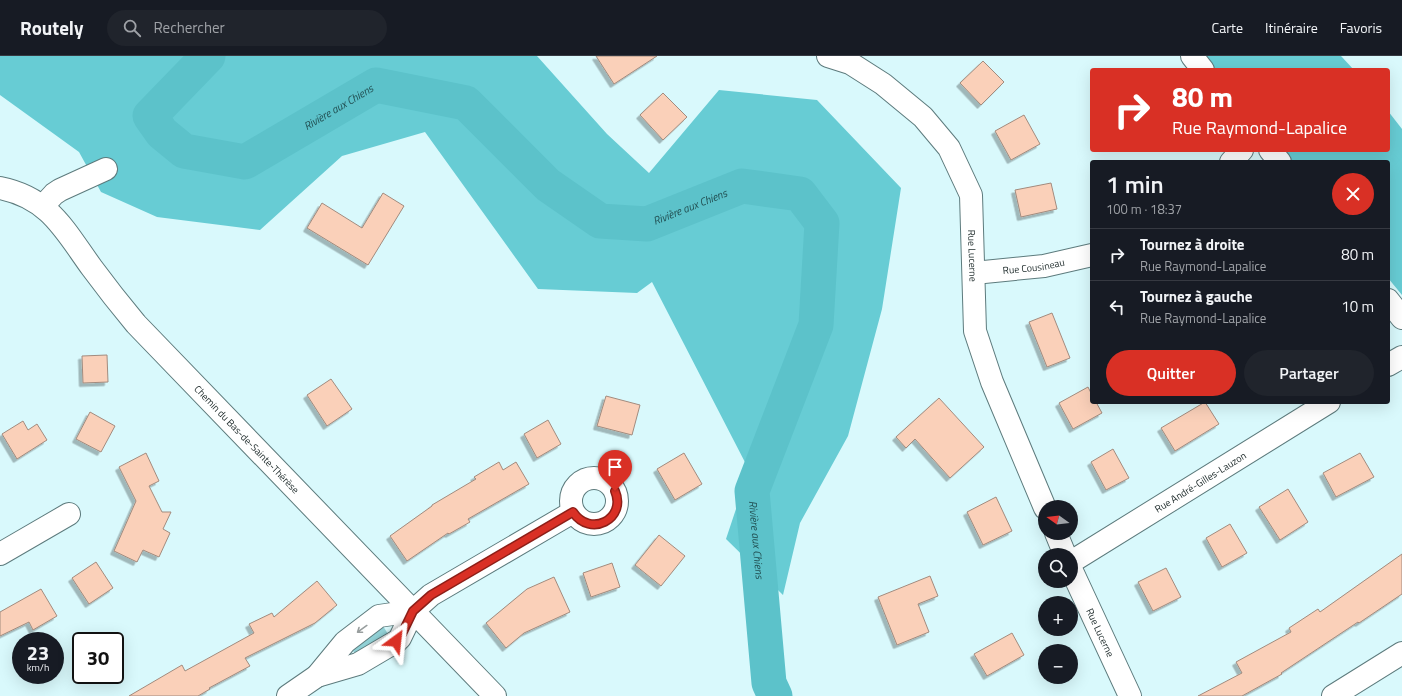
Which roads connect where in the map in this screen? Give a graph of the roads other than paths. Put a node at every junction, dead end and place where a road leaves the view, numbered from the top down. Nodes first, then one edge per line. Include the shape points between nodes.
1 (828, 56) edge
2 (1192, 56) edge
3 (1201, 68) edge
4 (1240, 152) edge
5 (1272, 152) edge
6 (1232, 160) edge
7 (1278, 160) edge
8 (106, 169) dead end
9 (0, 188) edge
10 (43, 206) junction
11 (1090, 255) edge
12 (974, 273) junction
13 (1390, 303) edge
14 (1402, 318) edge
15 (1402, 357) edge
16 (1390, 364) edge
17 (1326, 404) edge
18 (1042, 500) edge
19 (573, 512) dead end
20 (69, 514) dead end
21 (0, 554) edge
22 (1078, 558) edge
23 (1078, 584) edge
24 (413, 611) junction
25 (1402, 653) edge
26 (318, 676) junction
27 (288, 696) edge
28 (495, 696) edge
29 (1130, 696) edge
30 (1333, 696) edge

1 - 12 street, Rue Lucerne via 850,63 883,84 923,117 949,148 971,195
2 - 3 street
4 - 6 street
5 - 7 street
8 - 10 street via 60,190
9 - 10 street, Chemin du Bas-de-Sainte-Thérèse via 19,193
10 - 24 street, Chemin du Bas-de-Sainte-Thérèse via 60,224 142,330
11 - 12 street, Rue Cousineau via 1044,266
12 - 18 street, Rue Lucerne via 975,331 992,382
13 - 14 street
15 - 16 street
17 - 22 street, Rue André-Gilles-Lauzon
19 - 24 street via 431,595
20 - 21 street
23 - 29 street, Rue Lucerne
24 -> 26 street via 379,616 345,642
24 - 26 street via 400,638 396,641 358,664
24 - 28 street, Chemin du Bas-de-Sainte-Thérèse
25 - 30 street
26 - 27 street

